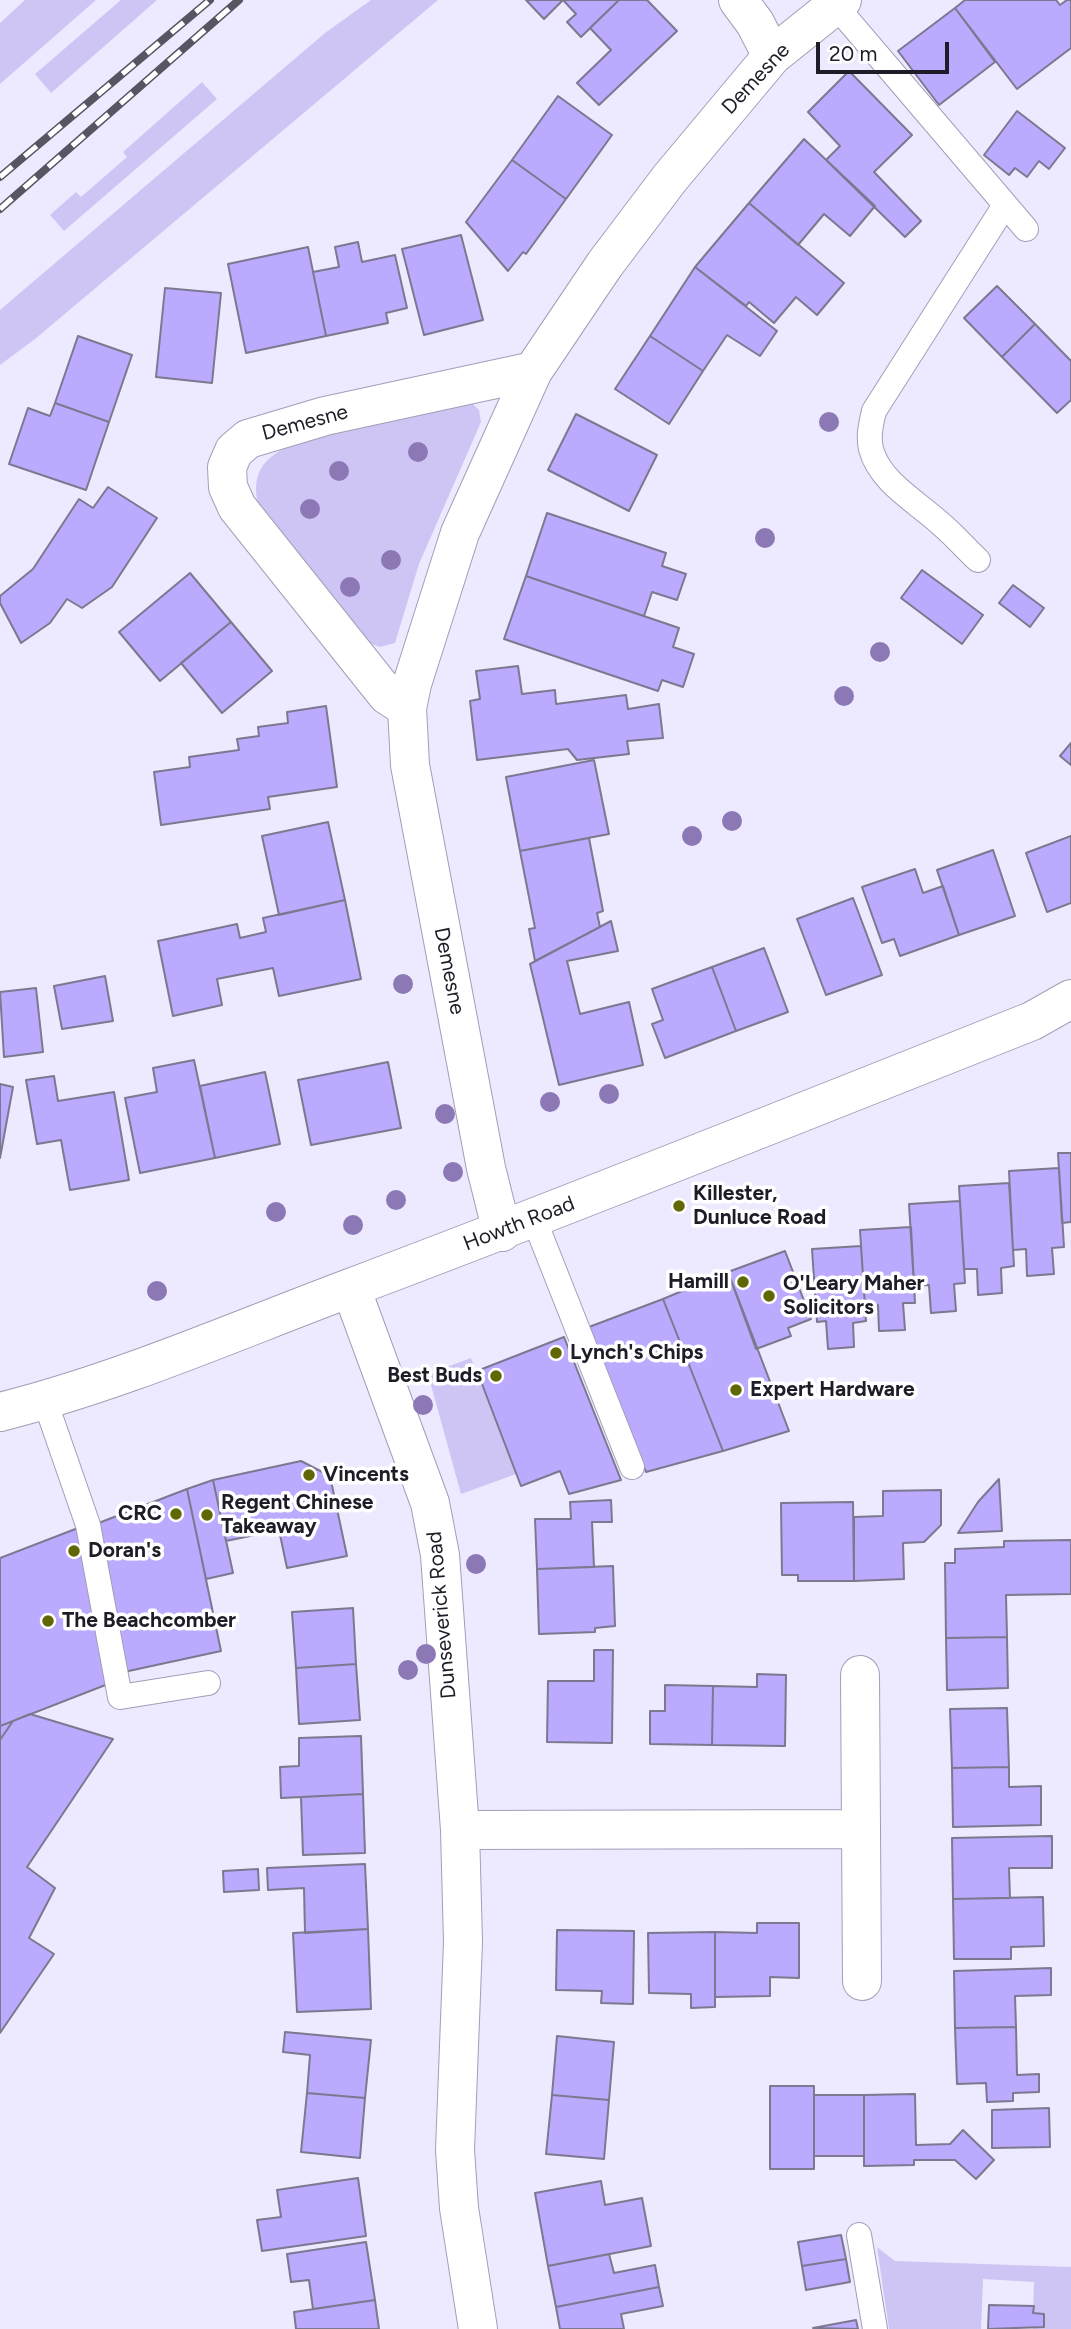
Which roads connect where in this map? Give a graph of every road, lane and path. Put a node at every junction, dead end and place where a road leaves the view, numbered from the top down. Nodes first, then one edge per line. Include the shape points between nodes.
1 (738, 0) edge
2 (838, 3) edge
3 (772, 56) junction
4 (1005, 205) junction
5 (1026, 229) dead end
6 (533, 371) junction
7 (978, 560) dead end
8 (407, 708) junction
9 (1071, 999) edge
10 (1071, 1011) edge
11 (1032, 1021) junction
12 (518, 1225) junction
13 (351, 1288) junction
14 (45, 1401) junction
15 (0, 1412) edge
16 (632, 1467) dead end
17 (860, 1675) dead end
18 (208, 1683) dead end
19 (861, 1829) junction
20 (460, 1830) junction
21 (862, 1981) dead end
22 (859, 2235) dead end
23 (478, 2329) edge
24 (875, 2329) edge

1 - 3 street
2 - 3 street, Demesne
2 - 4 lane
3 - 6 street, Demesne via 670,178
4 - 5 lane
4 - 7 lane via 874,411 869,432 878,465 890,480
6 - 8 street, Demesne via 460,533
6 - 8 street, Demesne via 325,416 248,439 234,451 227,467 228,487 237,508 387,695
8 - 12 street, Demesne via 410,765 486,1168
9 - 11 street, Howth Road
10 - 11 street, Howth Road
11 - 12 street, Howth Road
12 - 13 street, Howth Road
12 - 16 lane
13 - 14 street, Howth Road
13 - 20 street, Dunseverick Road via 430,1503 440,1555
14 - 15 street, Howth Road
14 - 18 lane via 88,1525 120,1698
17 - 19 street
19 - 20 street
19 - 21 street
20 - 23 street, Dunseverick Road via 463,1942 455,2150
22 - 24 lane

